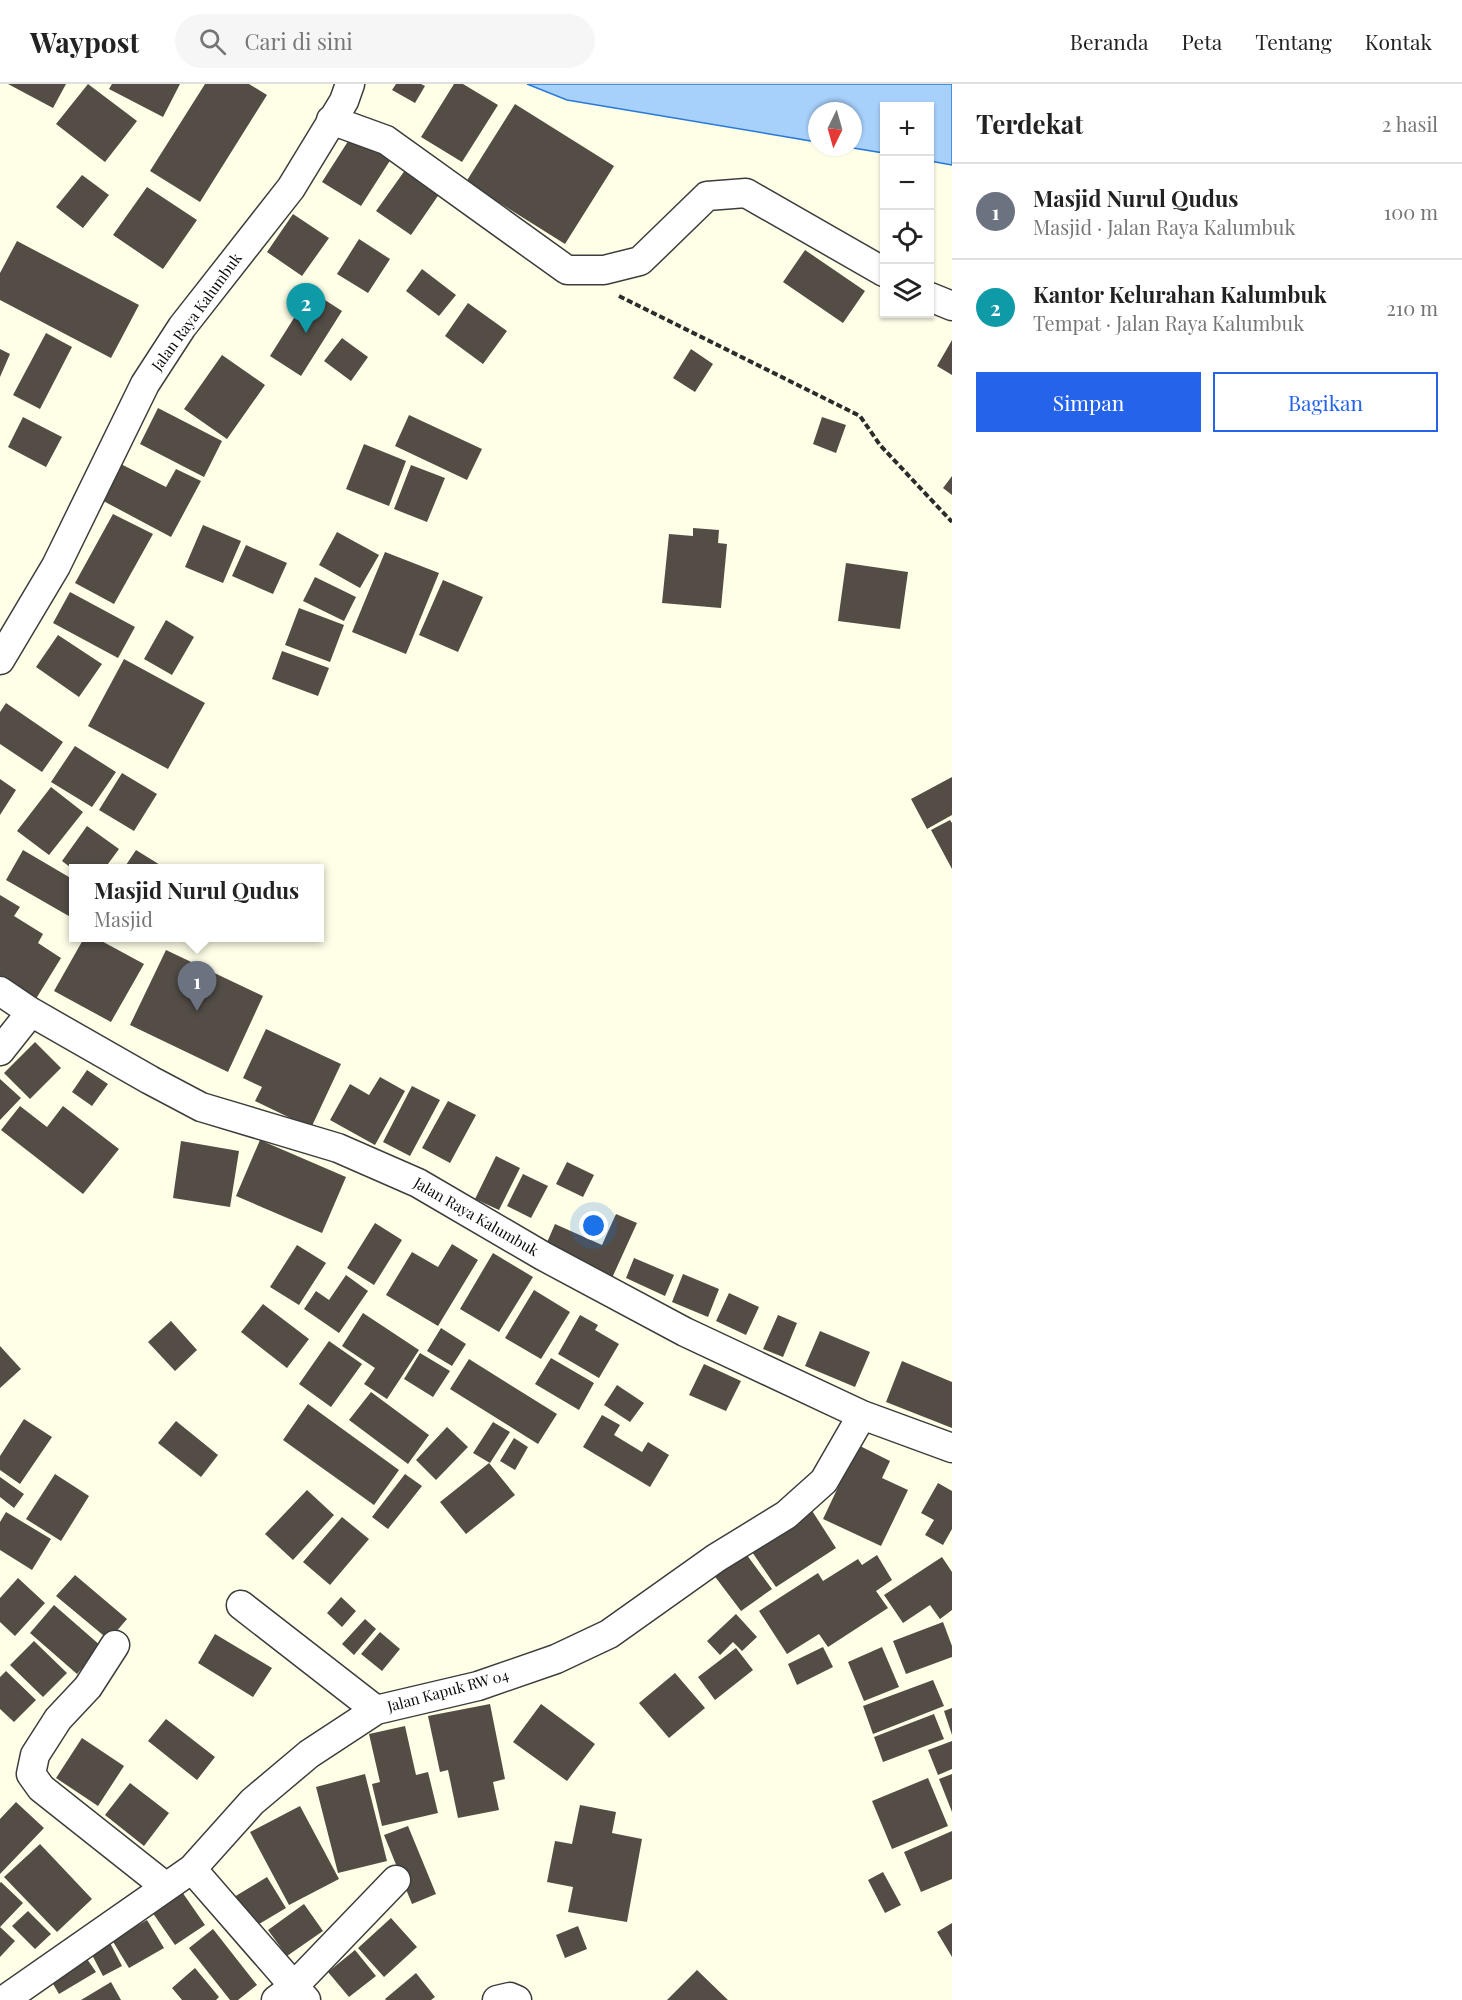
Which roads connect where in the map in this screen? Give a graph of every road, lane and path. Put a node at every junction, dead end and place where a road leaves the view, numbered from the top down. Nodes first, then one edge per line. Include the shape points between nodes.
1 (342, 102) edge
2 (880, 269) edge
3 (619, 296) dead end
4 (934, 299) edge
5 (952, 306) edge
6 (952, 522) edge
7 (0, 660) edge
8 (0, 991) edge
9 (31, 1012) junction
10 (0, 1051) edge
11 (862, 1415) junction
12 (952, 1448) edge
13 (242, 1605) dead end
14 (116, 1645) dead end
15 (376, 1710) junction
16 (192, 1869) junction
17 (396, 1880) dead end
18 (166, 1887) junction
19 (292, 1996) edge
20 (4, 2000) edge
21 (497, 2000) edge
22 (517, 2000) edge

1 - 2 street via 386,140 567,270 604,270 640,261 707,196 746,193
1 - 7 street, Jalan Raya Kalumbuk via 291,188 182,327 145,384 56,566
3 - 6 path via 860,416 880,446
4 - 5 street
8 - 9 street, Jalan Raya Kalumbuk
9 - 10 street
9 - 11 street, Jalan Raya Kalumbuk via 201,1107 338,1148 418,1183 685,1332
11 - 12 street, Jalan Raya Kalumbuk
11 - 15 street, Jalan Kapuk RW 04 via 824,1480 786,1515 716,1558 609,1634 556,1659 478,1686
13 - 15 street
14 - 18 street via 88,1687 58,1719 35,1755 30,1774 42,1788
15 - 16 street, Jalan Kapuk RW 04 via 309,1754 252,1802
16 - 18 street, Jalan Kapuk RW 04
16 - 19 street
17 - 19 street
18 - 20 street, Jalan Kapuk RW 04
21 - 22 street

